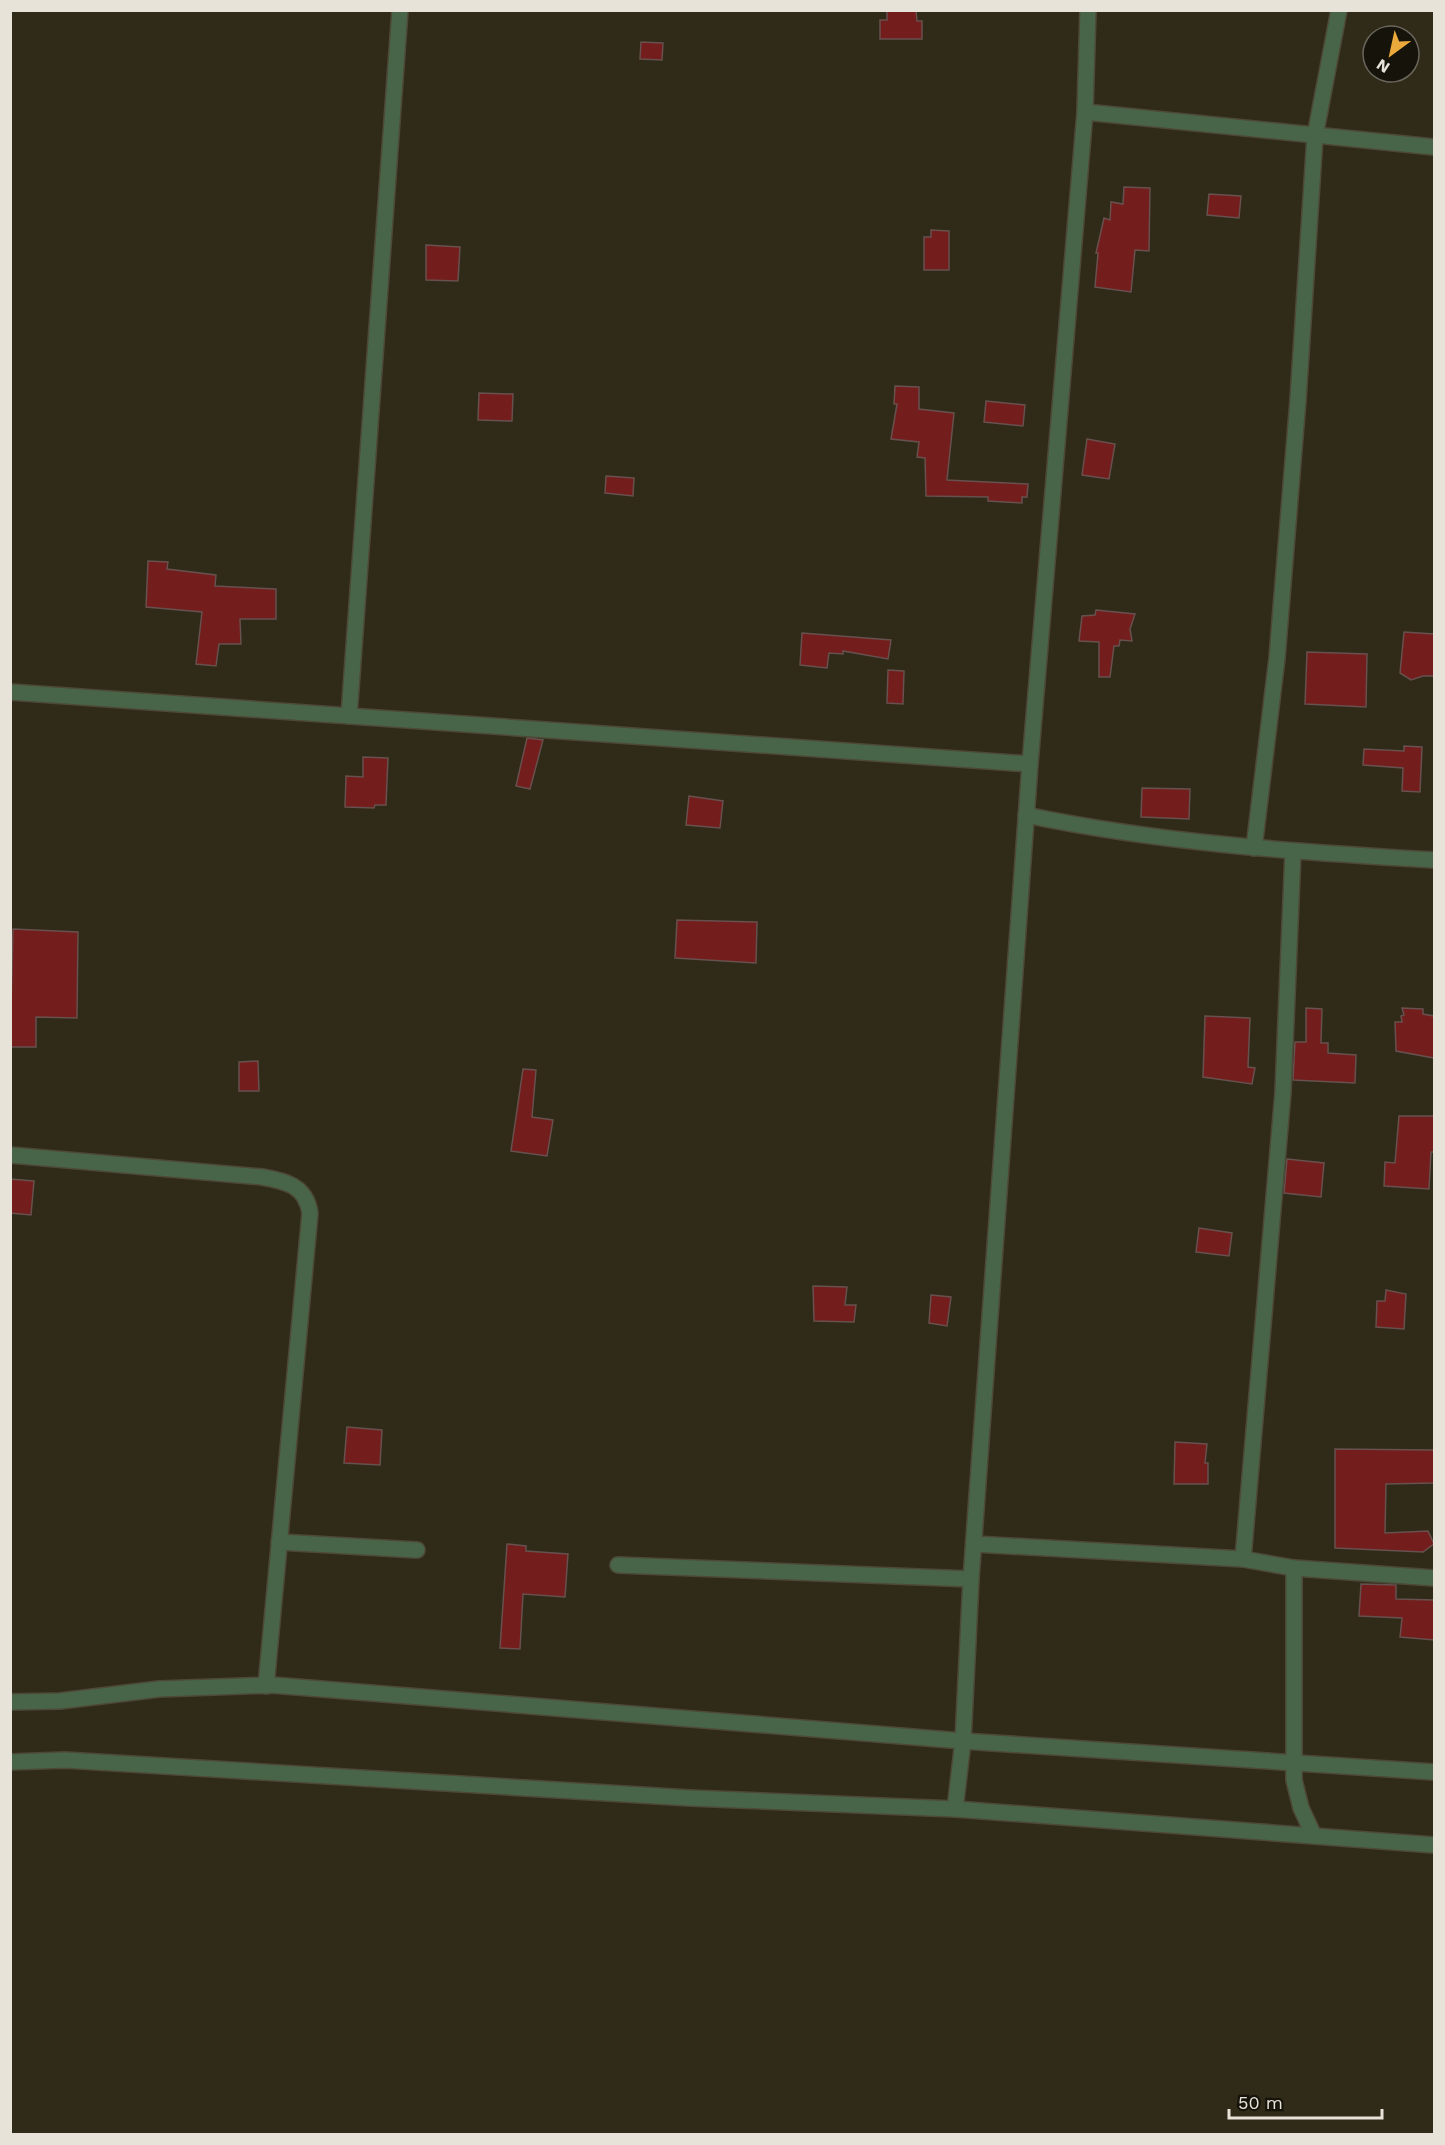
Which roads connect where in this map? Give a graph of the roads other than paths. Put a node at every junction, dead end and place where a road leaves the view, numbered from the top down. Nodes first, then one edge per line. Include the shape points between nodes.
1 (400, 10) edge
2 (1088, 10) edge
3 (1339, 10) edge
4 (1085, 112) junction
5 (1315, 136) junction
6 (1434, 147) edge
7 (10, 692) edge
8 (349, 716) junction
9 (1030, 764) junction
10 (1026, 815) junction
11 (1254, 848) junction
12 (1293, 852) junction
13 (1434, 860) edge
14 (10, 1155) edge
15 (279, 1542) junction
16 (974, 1544) junction
17 (417, 1550) dead end
18 (1243, 1559) junction
19 (618, 1565) dead end
20 (1294, 1568) junction
21 (1434, 1578) edge
22 (971, 1579) junction
23 (266, 1686) junction
24 (10, 1702) edge
25 (963, 1741) junction
26 (1293, 1761) junction
27 (10, 1762) edge
28 (1434, 1772) edge
29 (955, 1809) junction
30 (1314, 1836) junction
31 (1434, 1845) edge

1 - 8 street
2 - 4 street
3 - 5 street
4 - 5 street
4 - 9 street
5 - 6 street
5 - 11 street via 1277,658
7 - 8 street
8 - 9 street
9 - 10 street
10 - 11 street via 1089,828
10 - 16 street
11 - 12 street
12 - 13 street
12 - 18 street via 1283,1092
14 - 15 street via 262,1177 284,1181 304,1195 310,1213
15 - 17 street
15 - 23 street
16 - 18 street
16 - 22 street
18 - 20 street
19 - 22 street
20 - 21 street
20 - 26 street
22 - 25 street
23 - 24 street via 159,1689 60,1701
23 - 25 street
25 - 26 street
25 - 29 street
26 - 28 street
26 - 30 street via 1301,1808
27 - 29 street via 65,1760 690,1798
29 - 30 street
30 - 31 street

